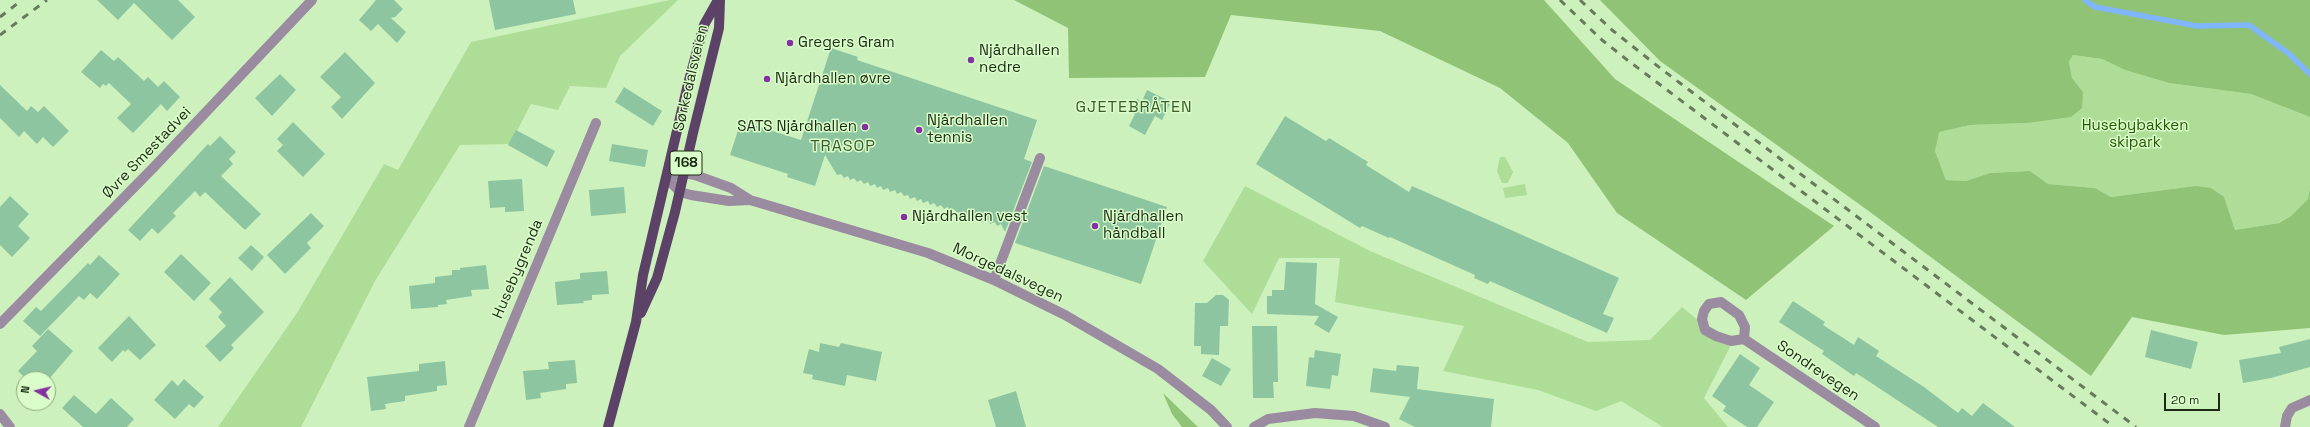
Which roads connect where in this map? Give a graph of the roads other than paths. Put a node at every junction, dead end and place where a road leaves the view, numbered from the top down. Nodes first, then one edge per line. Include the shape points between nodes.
1 (312, 0) edge
2 (719, 0) edge
3 (596, 123) dead end
4 (1040, 158) dead end
5 (684, 172) junction
6 (667, 178) junction
7 (680, 192) junction
8 (750, 200) junction
9 (994, 280) junction
10 (636, 322) junction
11 (0, 324) edge
12 (1744, 339) junction
13 (2310, 400) edge
14 (0, 414) edge
15 (10, 427) edge
16 (469, 427) edge
17 (608, 427) edge
18 (1226, 427) edge
19 (1254, 427) edge
20 (1385, 427) edge
21 (1875, 427) edge
22 (2285, 427) edge

1 - 11 street, Øvre Smestadvei via 128,194
2 - 5 main road, Sørkedalsveien / 168 via 719,28
2 - 6 main road, Sørkedalsveien / 168 via 704,25
3 - 16 street, Husebygrenda
4 - 9 street
5 - 6 street
5 - 7 main road, Sørkedalsveien / 168
5 - 8 street, Morgedalsvegen via 715,182
6 - 7 street
6 - 10 main road, Sørkedalsveien / 168 via 643,275
7 - 8 street, Morgedalsvegen via 710,200
7 - 10 main road, Sørkedalsveien / 168 via 657,278
8 - 9 street, Morgedalsvegen via 928,253
9 - 18 street, Morgedalsvegen via 1065,315 1158,369 1211,410
10 - 17 main road, Sørkedalsveien / 168
12 - 12 street via 1731,341 1706,330 1702,319 1709,304 1721,302 1739,315 1745,327
12 - 21 street, Sondrevegen
13 - 22 street via 2292,408
14 - 15 street
19 - 20 street via 1268,419 1315,413 1354,416

